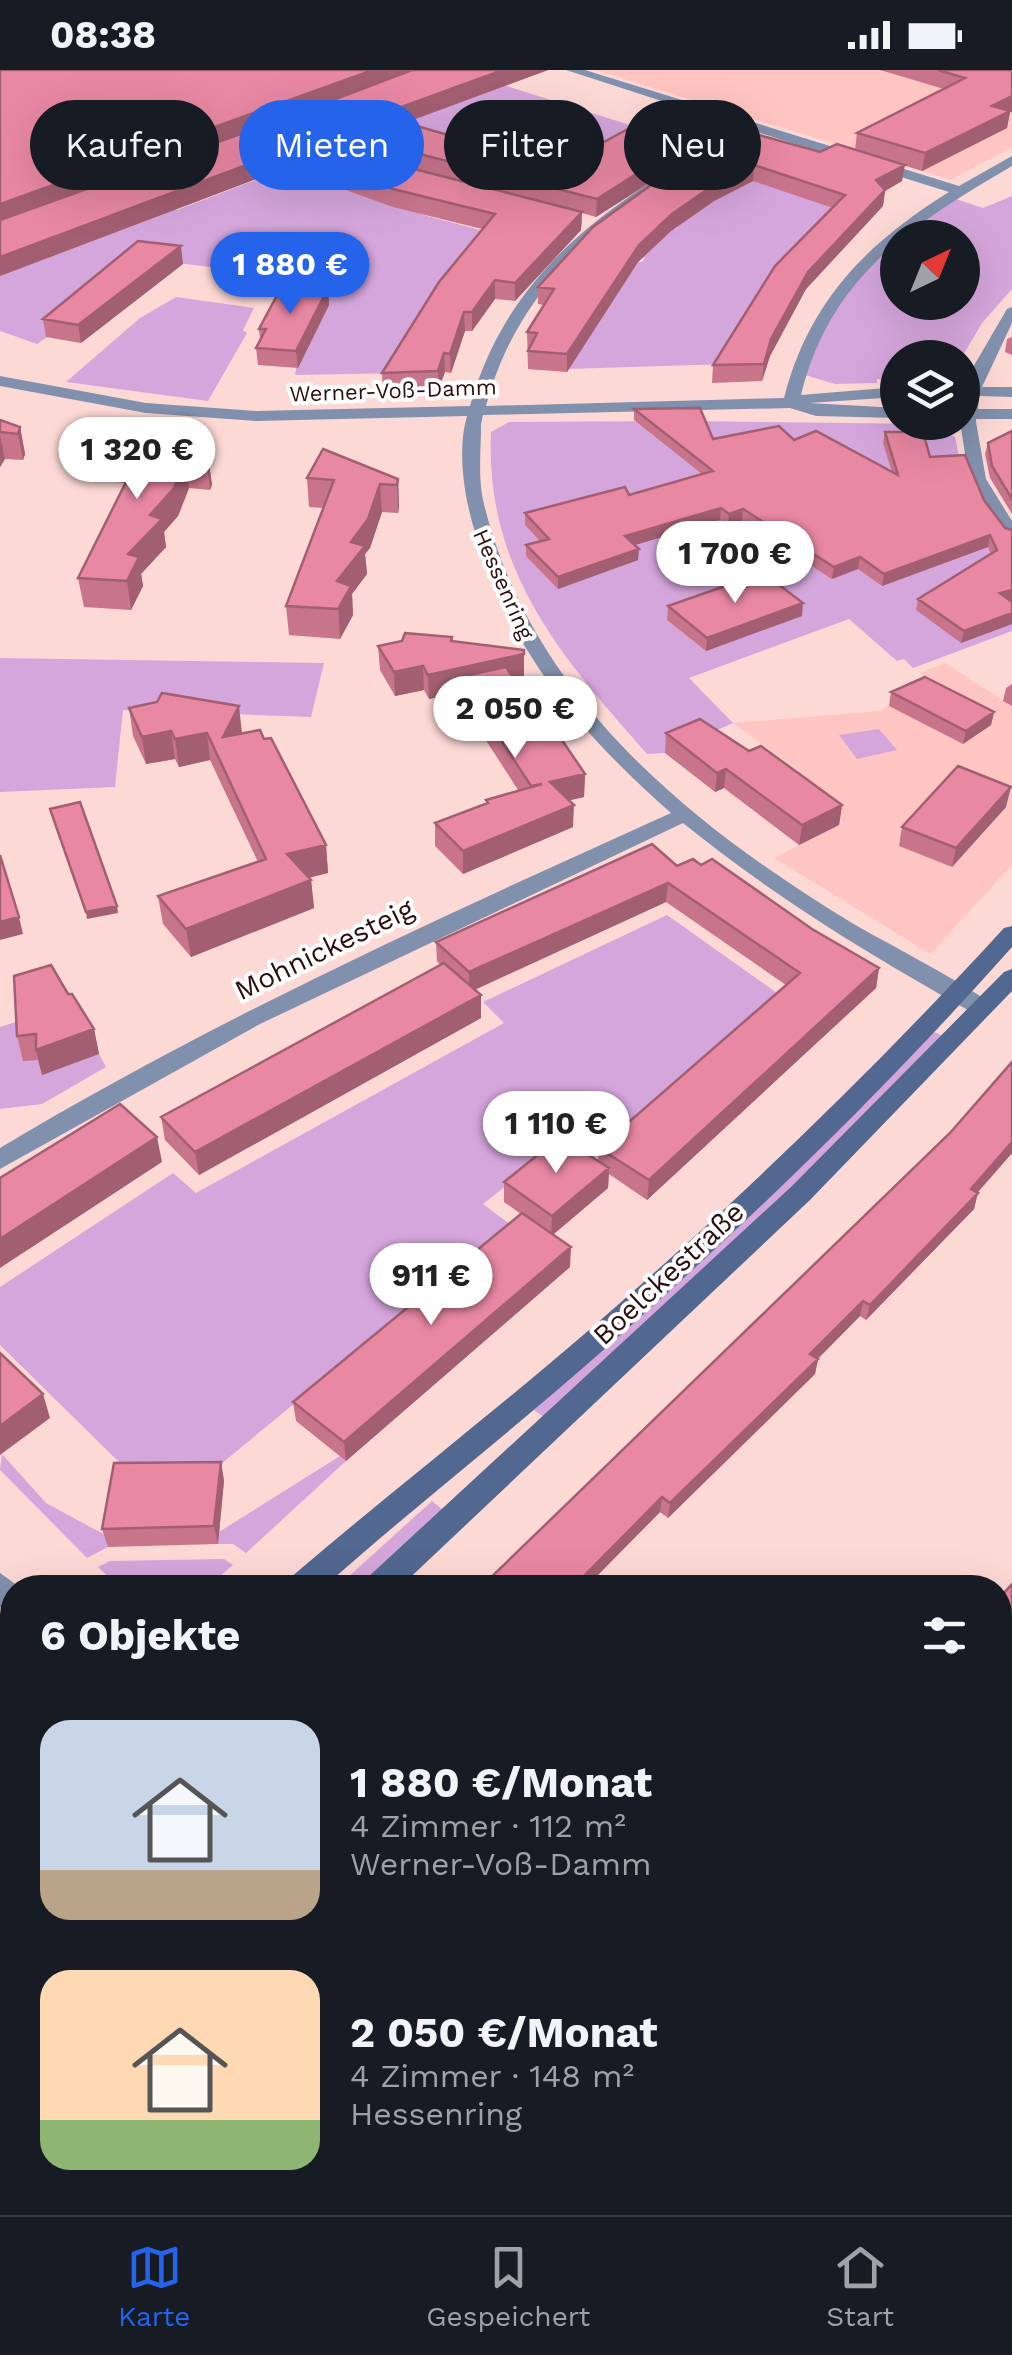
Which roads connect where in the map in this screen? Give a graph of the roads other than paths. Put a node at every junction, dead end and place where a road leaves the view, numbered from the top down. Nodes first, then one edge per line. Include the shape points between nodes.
1 (572, 70) edge
2 (668, 100) edge
3 (761, 130) edge
4 (1012, 160) edge
5 (981, 178) junction
6 (1005, 186) dead end
7 (641, 190) edge
8 (957, 190) junction
9 (1012, 312) edge
10 (980, 360) edge
11 (0, 382) edge
12 (980, 391) edge
13 (1012, 392) edge
14 (880, 393) edge
15 (790, 404) junction
16 (474, 410) junction
17 (880, 413) edge
18 (980, 414) edge
19 (1012, 414) edge
20 (970, 440) edge
21 (1012, 532) edge
22 (686, 814) junction
23 (1012, 933) edge
24 (1012, 976) edge
25 (970, 1001) junction
26 (0, 1160) edge
27 (316, 1575) edge
28 (392, 1575) edge

1 - 2 street
3 - 8 street
4 - 5 street
5 - 6 street
5 - 8 street
7 - 16 street, Hessenring via 588,223 519,309
8 - 15 street via 898,231 844,282 804,353
9 - 10 street
11 - 16 street, Werner-Voß-Damm via 95,401 225,415
12 - 13 street
14 - 15 street, Werner-Voß-Damm via 811,396
15 - 16 street, Werner-Voß-Damm
15 - 17 street, Werner-Voß-Damm via 816,412
16 - 22 street, Hessenring via 470,480 476,525 520,629 606,741
18 - 19 street
20 - 21 street via 979,482
22 - 25 street, Hessenring via 798,898
22 - 26 street, Mohnickesteig via 395,946 149,1071
23 - 25 main road, Boelckestraße
24 - 25 main road, Boelckestraße
25 - 27 main road, Boelckestraße via 598,1338
25 - 28 main road, Boelckestraße via 750,1242

